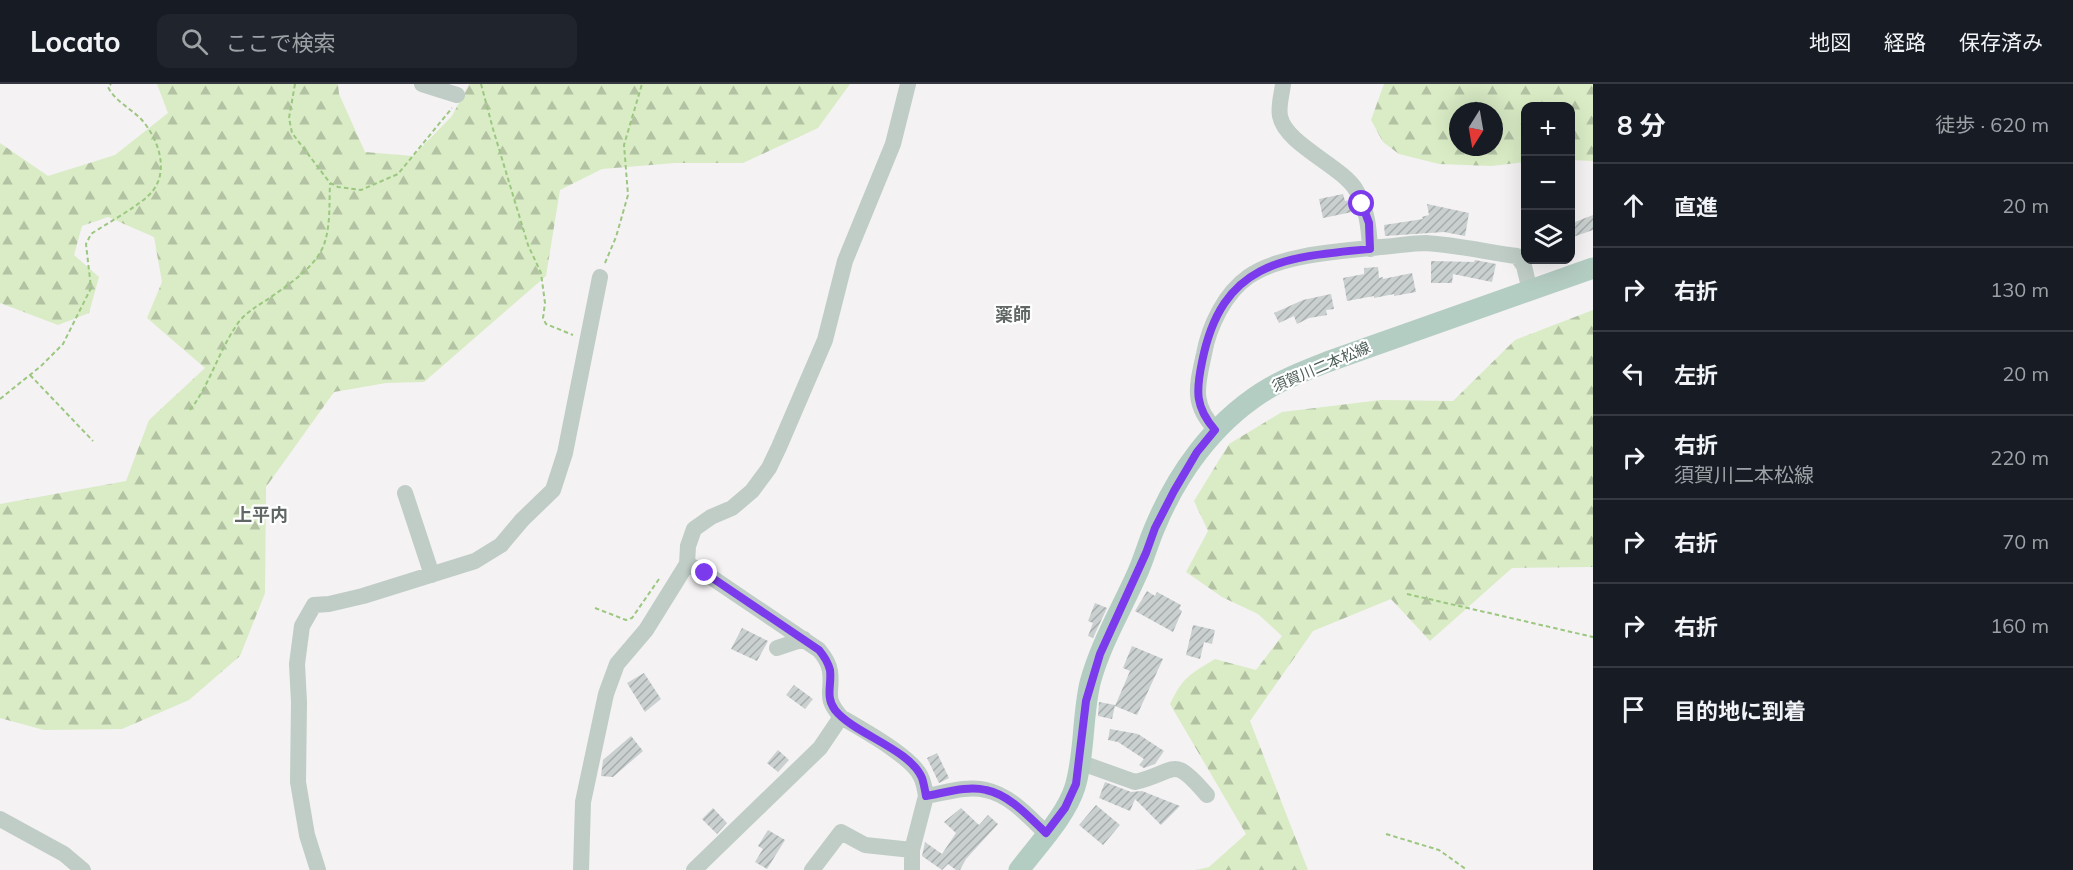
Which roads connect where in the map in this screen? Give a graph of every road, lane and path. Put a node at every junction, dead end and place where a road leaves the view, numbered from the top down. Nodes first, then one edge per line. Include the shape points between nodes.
1 (111, 84) edge
2 (296, 84) edge
3 (423, 84) edge
4 (481, 84) edge
5 (642, 84) edge
6 (908, 84) edge
7 (1283, 84) edge
8 (457, 95) joint
9 (330, 183) junction
10 (1370, 249) junction
11 (1593, 268) edge
12 (600, 277) joint
13 (1530, 291) junction
14 (586, 340) junction
15 (30, 375) junction
16 (0, 399) edge
17 (190, 410) dead end
18 (1215, 430) junction
19 (93, 441) dead end
20 (405, 493) dead end
21 (687, 564) junction
22 (432, 574) junction
23 (659, 579) dead end
24 (1407, 594) dead end
25 (595, 608) dead end
26 (1593, 637) edge
27 (804, 639) junction
28 (777, 648) dead end
29 (841, 717) junction
30 (1079, 762) junction
31 (1207, 795) dead end
32 (926, 796) junction
33 (0, 819) edge
34 (1046, 833) junction
35 (1386, 834) dead end
36 (912, 850) junction
37 (818, 868) edge
38 (83, 870) edge
39 (318, 870) edge
40 (581, 870) edge
41 (693, 870) edge
42 (912, 870) edge
43 (1019, 870) edge
44 (1467, 870) edge

1 - 15 path via 108,87 112,94 142,120 157,144 161,159 159,182 149,196 91,234 86,244 91,288 63,344
2 - 9 path via 289,118 292,133
3 - 8 street
4 - 14 path via 528,245 542,273 543,318 546,324
5 - 12 path via 624,146 628,195
6 - 21 street via 893,144 845,261 825,340 779,447 752,491 732,508 694,529 687,546
7 - 10 street via 1280,117 1284,126 1356,189 1369,223
8 - 9 path via 457,102 398,174 361,190
9 - 17 path via 323,248 308,267 247,312
10 - 13 street via 1423,243 1517,256 1524,266
10 - 18 street via 1329,253 1267,267 1248,277 1230,296 1211,328 1199,376 1198,402
11 - 13 main road, 須賀川二本松線
12 - 14 street
13 - 18 main road, 須賀川二本松線 via 1288,378 1261,393
14 - 22 street via 565,453 553,490 501,545 476,561
15 - 16 path
15 - 19 path
18 - 30 main road, 須賀川二本松線 via 1197,452 1155,528 1100,654 1086,701
20 - 22 street
21 - 27 street
21 - 40 street via 646,630 617,664 609,686 583,802
22 - 39 street via 363,596 314,605 302,626 297,664 298,782
23 - 25 path via 632,618 626,620
24 - 26 path
27 - 28 street
27 - 29 street via 826,659 829,694
29 - 32 street via 913,766 921,776
29 - 41 street via 820,748
30 - 31 street via 1135,782 1172,768 1181,769
30 - 34 main road, 須賀川二本松線 via 1072,794
32 - 34 street via 986,790 1017,807
32 - 36 street
33 - 38 street via 64,854
34 - 43 main road, 須賀川二本松線
35 - 44 path via 1439,850
36 - 37 street via 865,845 841,832
36 - 42 street

